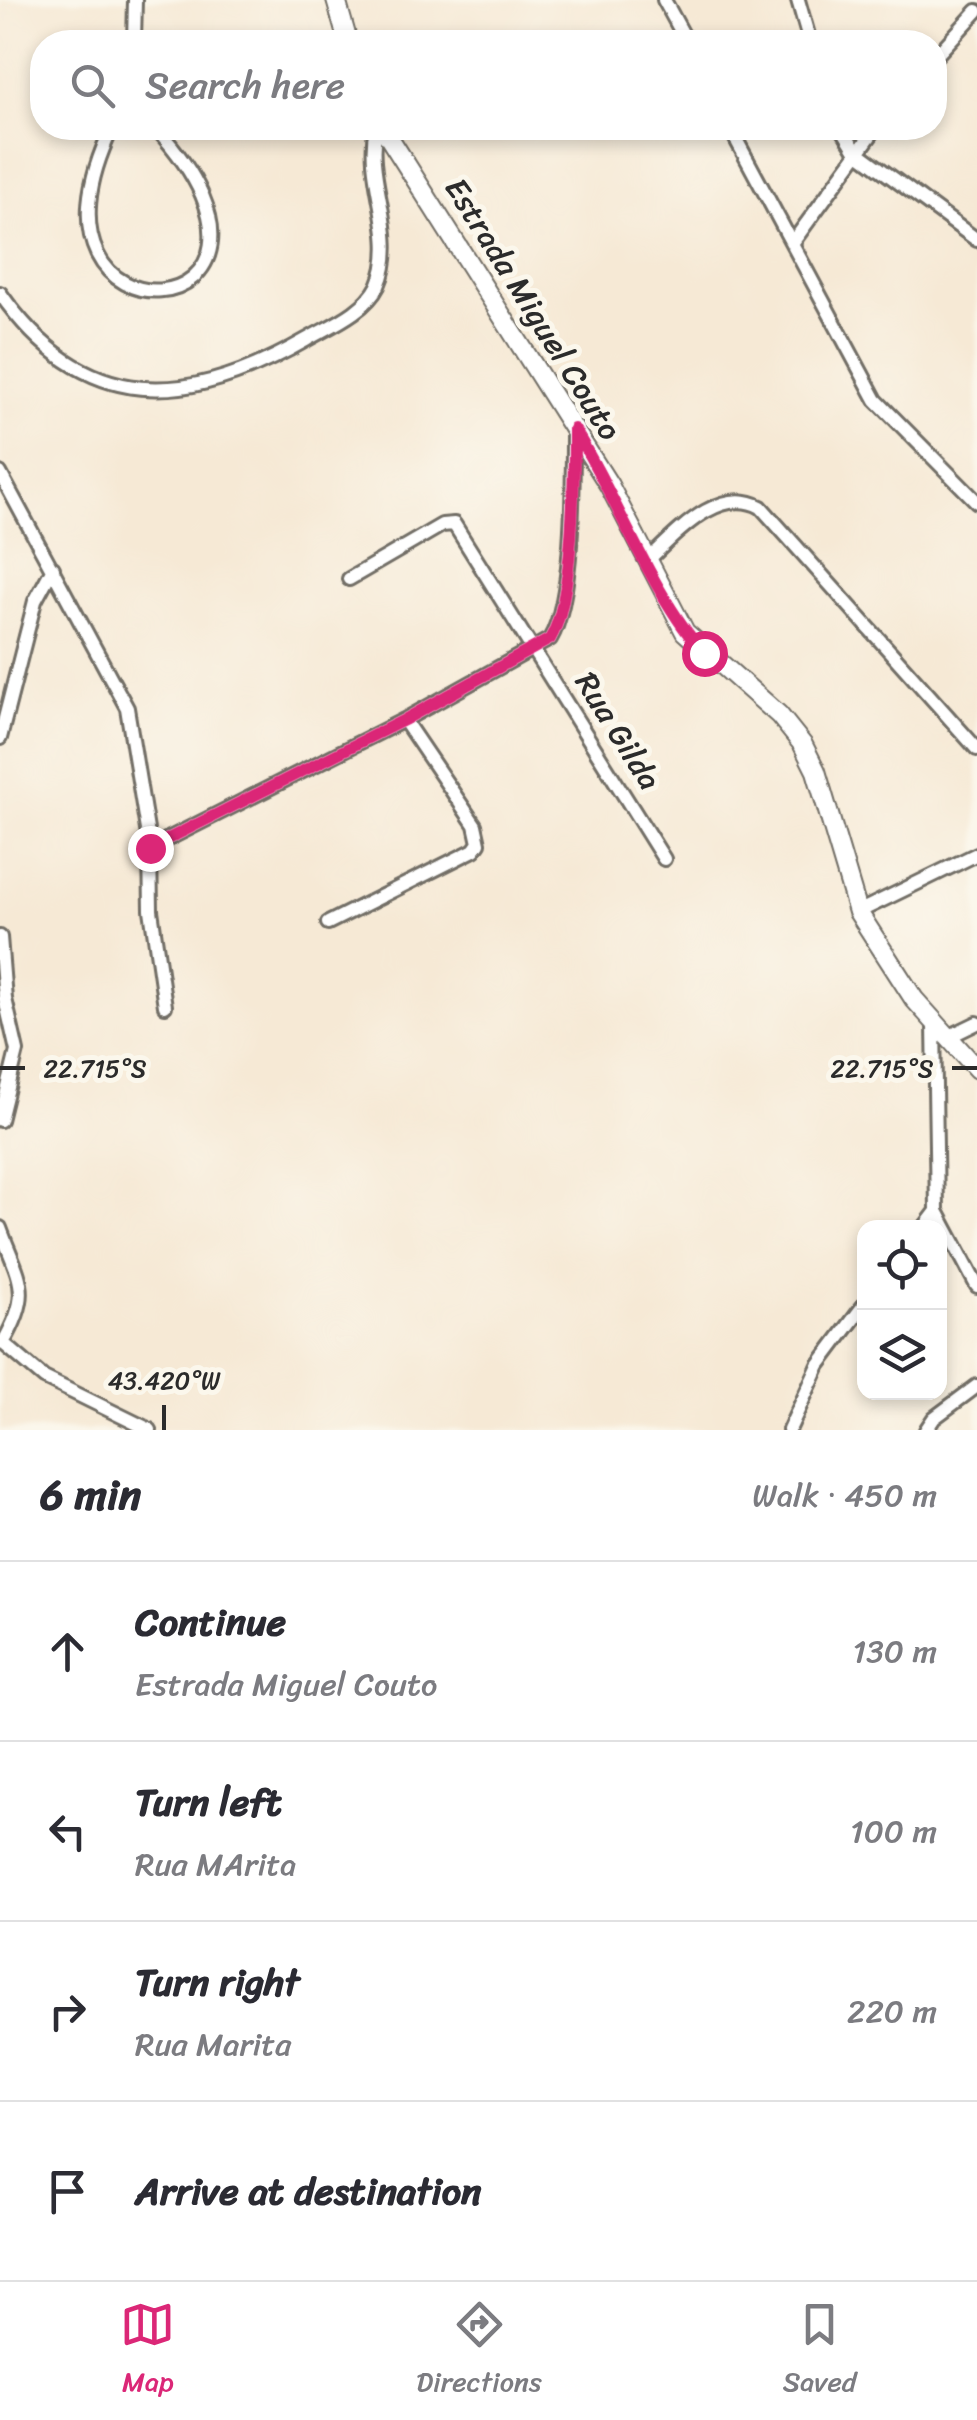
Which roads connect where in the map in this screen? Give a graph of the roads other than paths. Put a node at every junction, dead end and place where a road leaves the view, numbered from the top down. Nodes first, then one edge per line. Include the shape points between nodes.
1 (134, 0) edge
2 (336, 0) edge
3 (664, 0) edge
4 (798, 0) edge
5 (977, 11) edge
6 (134, 30) edge
7 (345, 30) edge
8 (680, 30) edge
9 (807, 30) edge
10 (947, 44) edge
11 (107, 140) edge
12 (167, 140) edge
13 (377, 140) edge
14 (387, 140) edge
15 (737, 140) edge
16 (849, 140) edge
17 (866, 140) edge
18 (856, 151) junction
19 (977, 240) edge
20 (794, 242) junction
21 (0, 293) edge
22 (574, 429) junction
23 (0, 473) edge
24 (977, 502) edge
25 (647, 562) junction
26 (53, 568) junction
27 (349, 579) dead end
28 (534, 647) junction
29 (404, 720) junction
30 (0, 738) edge
31 (977, 750) edge
32 (150, 848) junction
33 (977, 854) edge
34 (664, 859) dead end
35 (858, 912) junction
36 (328, 923) dead end
37 (0, 938) edge
38 (165, 1006) dead end
39 (977, 1023) edge
40 (940, 1031) junction
41 (977, 1068) edge
42 (0, 1120) edge
43 (938, 1211) junction
44 (931, 1220) edge
45 (0, 1228) edge
46 (977, 1286) edge
47 (860, 1310) edge
48 (2, 1344) edge
49 (977, 1386) edge
50 (143, 1428) edge
51 (790, 1430) edge
52 (926, 1430) edge

1 - 6 street
2 - 7 street
3 - 8 street
4 - 9 street
5 - 10 street
11 - 12 street via 93,177 92,239 103,264 124,284 153,293 179,289 199,276 209,258 210,227 197,183
13 - 21 street via 385,240 379,282 356,311 267,363 194,388 124,384 47,348
14 - 22 street, Estrada Miguel Couto
15 - 20 street
16 - 18 street
17 - 18 street
18 - 19 street
18 - 20 street
20 - 24 street via 876,400
22 - 25 street, Estrada Miguel Couto
22 - 28 street via 563,591 554,633
23 - 26 street
25 - 31 street via 712,508 738,500 761,507
25 - 35 street, Estrada Miguel Couto via 684,632 779,715 803,745
26 - 30 street via 35,600
26 - 32 street via 127,708
27 - 28 street, Rua Gilda via 452,523
28 - 29 street
28 - 34 street, Rua Gilda
29 - 32 street
29 - 36 street via 475,824 474,850
32 - 38 street
33 - 35 street
35 - 40 street, Estrada Miguel Couto
37 - 42 street via 17,1051
39 - 40 street
40 - 41 street, Estrada Miguel Couto
40 - 43 street
43 - 44 street
43 - 46 street
45 - 48 street via 23,1284 16,1321
47 - 51 street via 819,1364
48 - 50 street via 44,1378
49 - 52 street

